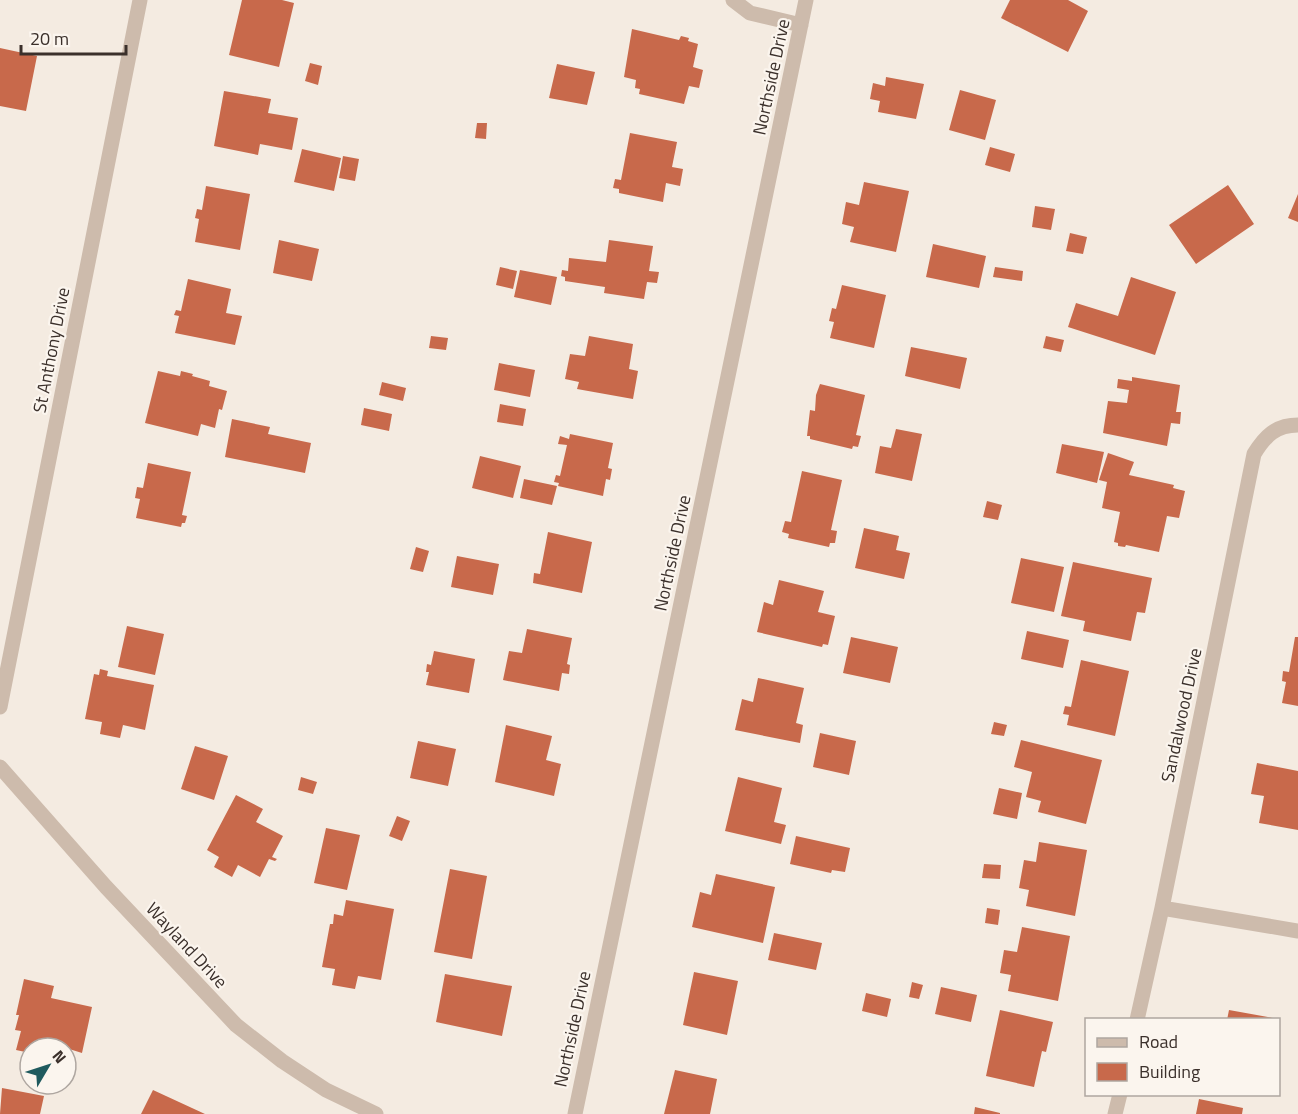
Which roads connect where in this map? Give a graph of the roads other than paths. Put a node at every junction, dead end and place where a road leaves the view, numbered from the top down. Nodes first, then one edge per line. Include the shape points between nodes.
1 (140, 0) edge
2 (733, 0) edge
3 (806, 0) edge
4 (801, 25) junction
5 (1298, 425) edge
6 (0, 707) edge
7 (0, 767) edge
8 (1161, 908) junction
9 (1298, 931) edge
10 (1137, 1018) edge
11 (1120, 1096) edge
12 (376, 1114) edge
13 (575, 1114) edge
14 (1115, 1114) edge

1 - 6 street, St Anthony Drive
2 - 4 street via 750,13
3 - 4 street, Northside Drive
4 - 13 street, Northside Drive
5 - 8 street, Sandalwood Drive via 1278,428 1254,454
7 - 12 street, Wayland Drive via 105,887 236,1025 326,1090
8 - 9 street
8 - 10 street, Sandalwood Drive
11 - 14 street

